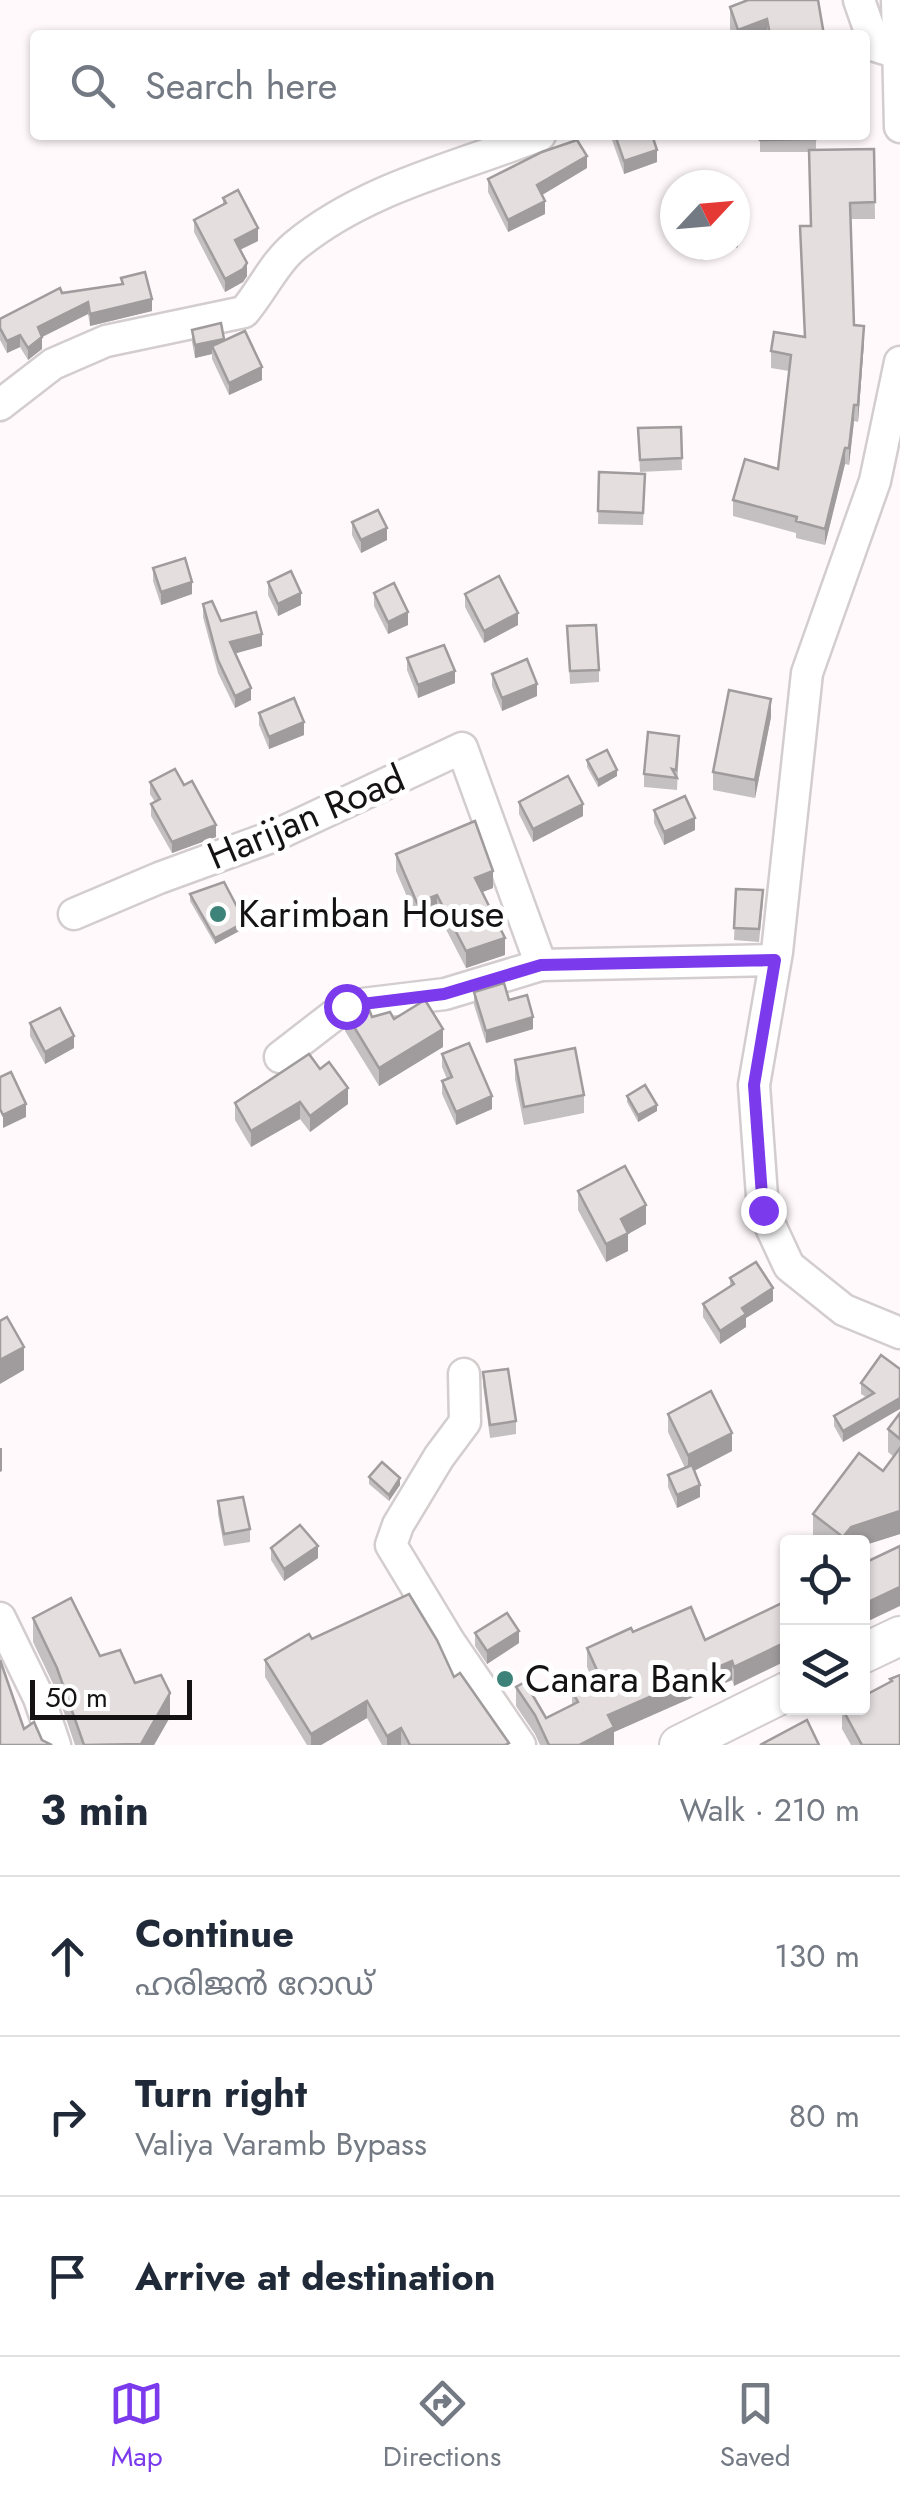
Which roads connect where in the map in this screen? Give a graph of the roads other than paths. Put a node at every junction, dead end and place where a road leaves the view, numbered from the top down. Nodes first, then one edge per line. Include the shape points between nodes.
1 (859, 0) edge
2 (898, 0) edge
3 (869, 30) edge
4 (870, 32) edge
5 (899, 60) edge
6 (870, 62) edge
7 (900, 127) edge
8 (525, 140) edge
9 (898, 377) edge
10 (0, 405) edge
11 (74, 914) dead end
12 (775, 960) junction
13 (541, 965) junction
14 (280, 1057) dead end
15 (900, 1333) edge
16 (464, 1374) dead end
17 (0, 1618) edge
18 (900, 1636) edge
19 (870, 1650) edge
20 (780, 1695) edge
21 (55, 1745) edge
22 (520, 1745) edge
23 (679, 1745) edge

1 - 3 street
2 - 5 street
4 - 5 street via 875,46
5 - 6 street
5 - 7 street
8 - 10 street via 442,167 353,209 293,247 244,312 106,341 53,364
9 - 12 street via 875,481 807,673
11 - 13 street, Harijan Road via 274,836 462,748
12 - 13 street
12 - 15 street via 754,1085 763,1210 800,1276 844,1310
13 - 14 street via 444,994 346,1006
16 - 22 street via 465,1422 391,1545
17 - 21 street
18 - 19 main road
20 - 23 main road

